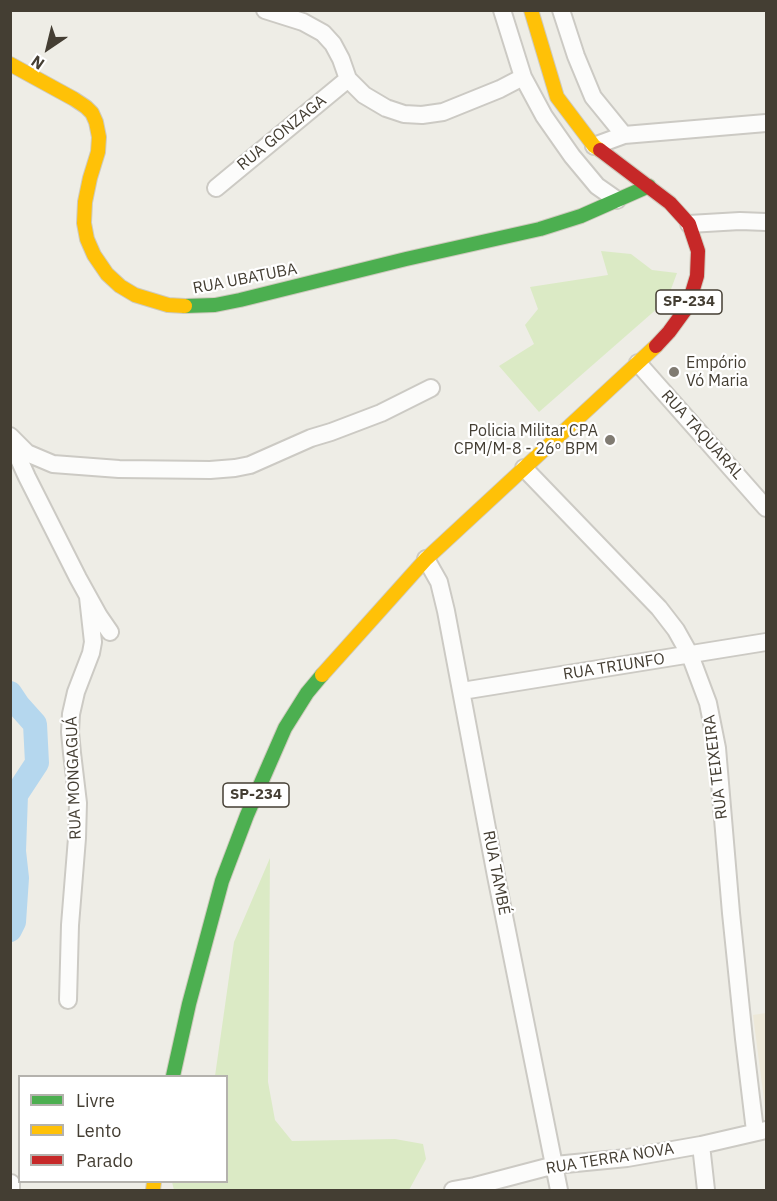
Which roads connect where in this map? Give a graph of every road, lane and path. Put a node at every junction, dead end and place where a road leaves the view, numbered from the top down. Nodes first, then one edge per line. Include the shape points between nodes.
1 (265, 10) edge
2 (502, 10) edge
3 (531, 10) edge
4 (565, 11) edge
5 (10, 64) edge
6 (523, 77) junction
7 (348, 79) junction
8 (766, 123) edge
9 (624, 135) junction
10 (594, 146) junction
11 (649, 186) junction
12 (216, 188) dead end
13 (617, 200) junction
14 (766, 222) edge
15 (689, 224) junction
16 (638, 363) junction
17 (431, 388) dead end
18 (10, 438) edge
19 (524, 468) junction
20 (766, 508) edge
21 (426, 559) junction
22 (88, 597) junction
23 (110, 632) dead end
24 (766, 642) edge
25 (690, 655) junction
26 (462, 692) junction
27 (68, 1000) dead end
28 (173, 1075) edge
29 (761, 1130) edge
30 (701, 1145) junction
31 (555, 1166) junction
32 (11, 1183) edge
33 (11, 1191) edge
34 (453, 1191) edge
35 (559, 1191) edge
36 (706, 1191) edge

1 - 7 street via 323,33 333,44
2 - 6 street
3 - 10 main road, SP-234 via 557,97
4 - 9 street via 576,56 593,97
5 - 13 main road, RUA UBATUBA via 92,113 99,137 85,202 87,239 107,274 120,286 168,305 214,305 256,296 540,229
6 - 7 street via 454,107 423,115 386,108 364,95
6 - 13 street via 572,156 597,186
7 - 12 street, RUA GONZAGA
8 - 9 street
9 - 10 street
10 - 11 main road, SP-234
11 - 13 main road, RUA UBATUBA
11 - 15 main road, SP-234
14 - 15 street
15 - 16 main road, SP-234 via 698,251 698,276 688,306
16 - 19 main road, SP-234
16 - 20 street, RUA TAQUARAL
17 - 18 street via 381,413 235,468 119,469 53,464 27,453
18 - 22 street, RUA MONGAGUÁ
19 - 21 main road, SP-234
19 - 25 street, RUA TEIXEIRA via 658,608
21 - 26 street, RUA TAMBÉ via 439,582
21 - 28 main road, SP-234 via 322,675 285,728 222,881
22 - 23 street, RUA MONGAGUÁ
22 - 27 street, RUA MONGAGUÁ via 93,642 76,692 70,732 78,822
24 - 25 street, RUA TRIUNFO
25 - 26 street, RUA TRIUNFO
25 - 29 street, RUA TEIXEIRA via 708,703 717,748 744,1039
26 - 31 street, RUA TAMBÉ
29 - 30 street, RUA TERRA NOVA
30 - 31 street, RUA TERRA NOVA
30 - 36 street
31 - 34 street, RUA TERRA NOVA
31 - 35 street, RUA TAMBÉ
32 - 33 street

